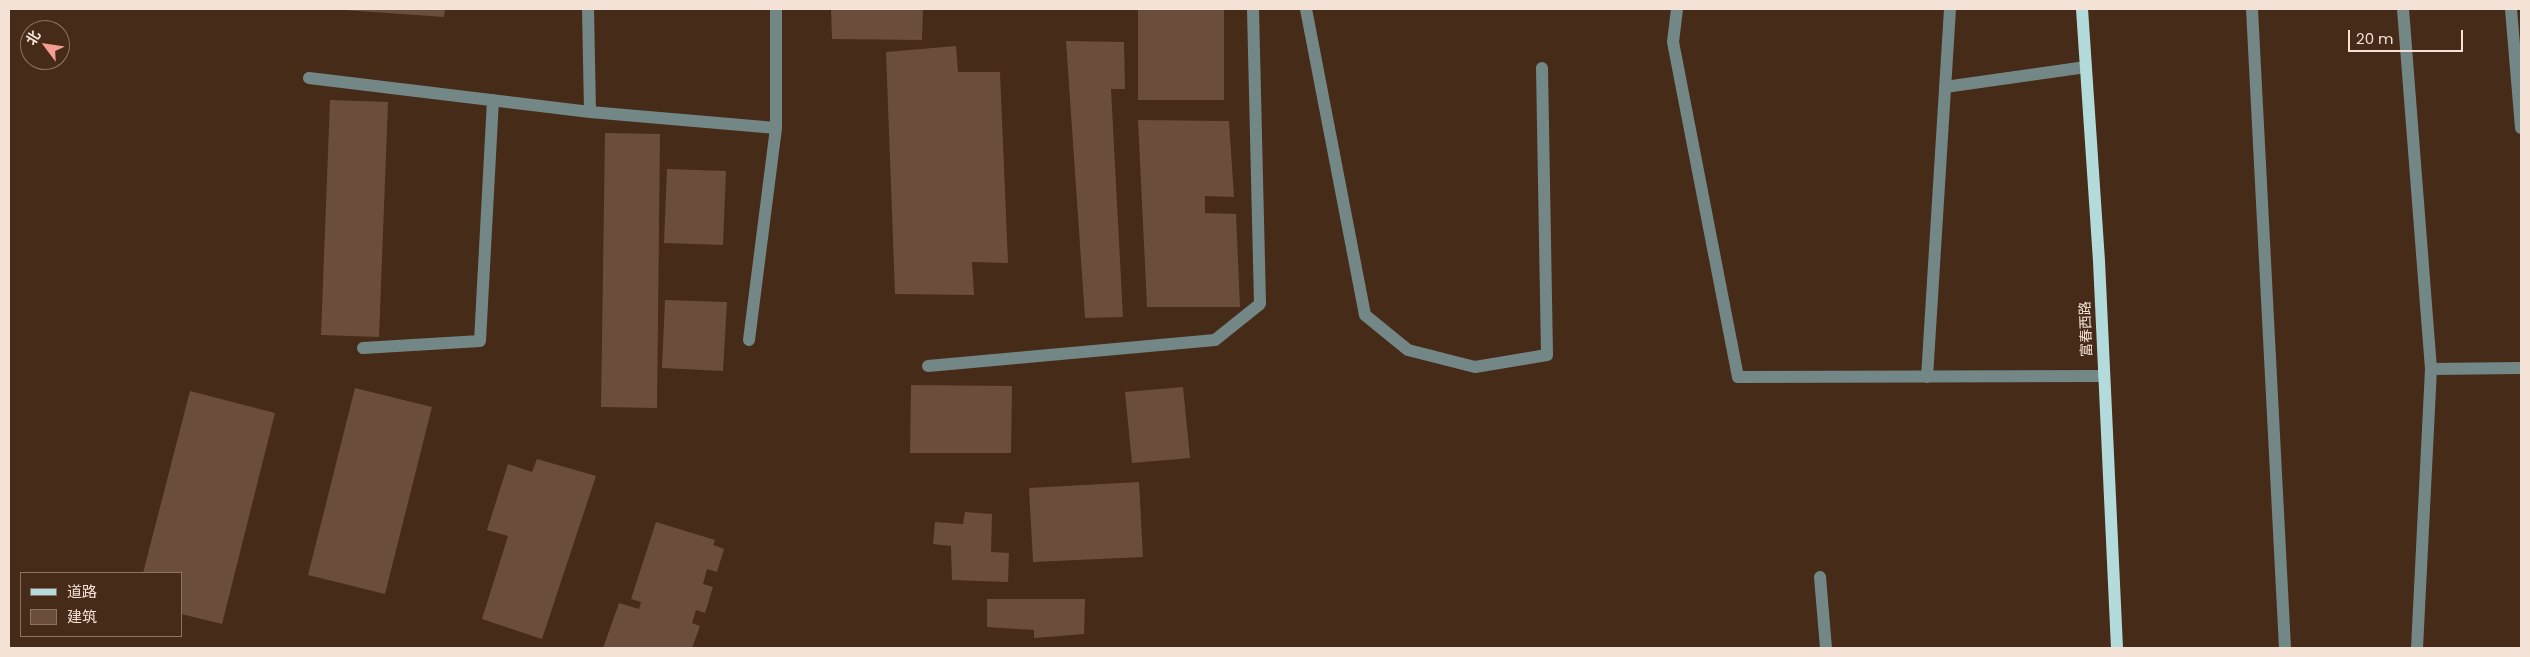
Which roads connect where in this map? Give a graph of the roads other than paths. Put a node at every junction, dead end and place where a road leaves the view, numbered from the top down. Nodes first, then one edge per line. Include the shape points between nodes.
1 (588, 9) edge
2 (776, 9) edge
3 (1253, 9) edge
4 (1306, 9) edge
5 (1677, 9) edge
6 (1950, 9) edge
7 (2082, 9) edge
8 (2252, 9) edge
9 (2402, 9) edge
10 (2511, 9) edge
11 (2086, 67) junction
12 (1542, 68) dead end
13 (309, 78) dead end
14 (1945, 87) junction
15 (493, 100) junction
16 (590, 112) junction
17 (776, 128) junction
18 (2521, 128) edge
19 (749, 340) dead end
20 (363, 348) dead end
21 (928, 366) dead end
22 (2521, 368) edge
23 (2431, 369) junction
24 (1926, 376) junction
25 (2104, 376) junction
26 (1820, 577) dead end
27 (1826, 648) edge
28 (2117, 648) edge
29 (2285, 648) edge
30 (2417, 648) edge

1 - 16 street
2 - 17 street
3 - 21 street via 1260,304 1215,340
4 - 12 street via 1365,315 1408,350 1475,368 1547,355
5 - 24 street via 1673,42 1738,377
6 - 14 street
7 - 11 main road, 富春西路
8 - 29 street
9 - 23 street
10 - 18 street
11 - 14 street
11 - 25 main road, 富春西路
13 - 15 street
14 - 24 street
15 - 16 street
15 - 20 street via 480,341
16 - 17 street
17 - 19 street
22 - 23 street
23 - 30 street
24 - 25 street
25 - 28 main road, 富春西路
26 - 27 street

